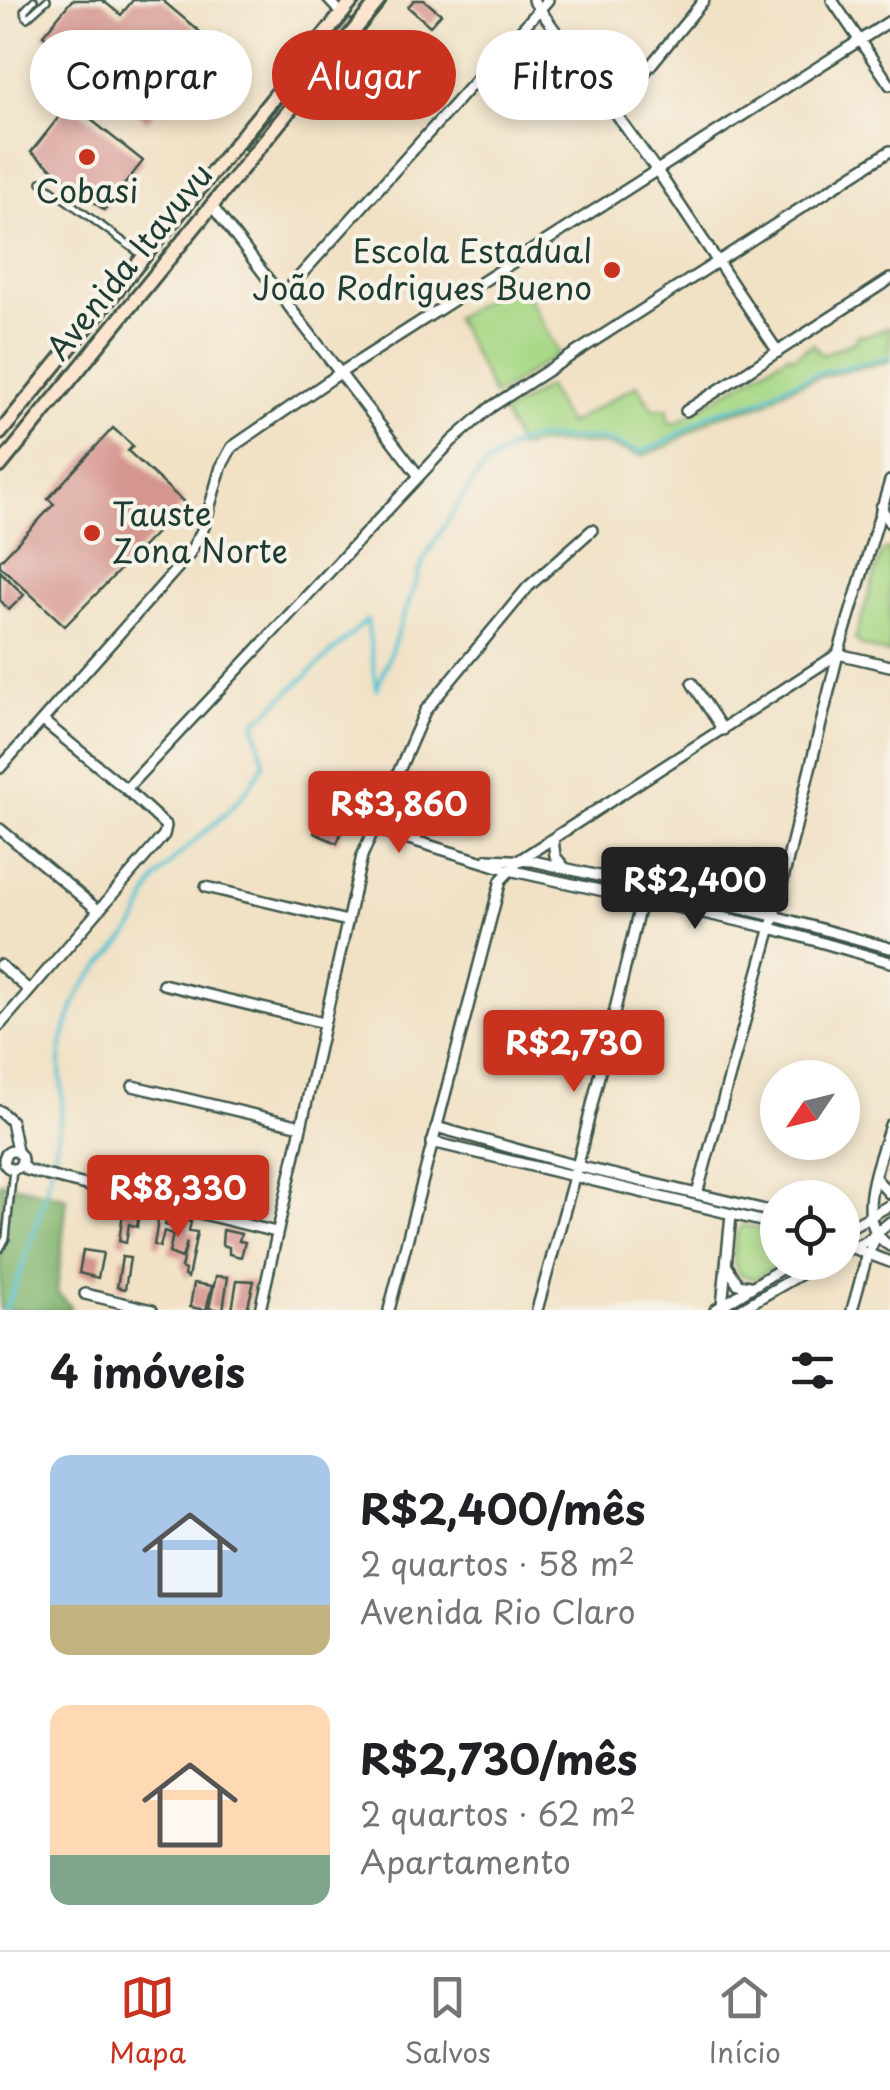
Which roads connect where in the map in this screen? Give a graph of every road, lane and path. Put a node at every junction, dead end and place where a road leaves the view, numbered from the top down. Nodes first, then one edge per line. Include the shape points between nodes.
1 (34, 0) edge
2 (47, 0) edge
3 (330, 0) edge
4 (353, 0) edge
5 (379, 0) edge
6 (704, 0) edge
7 (832, 0) edge
8 (541, 2) edge
9 (342, 14) junction
10 (890, 21) edge
11 (560, 30) edge
12 (860, 40) junction
13 (649, 67) edge
14 (890, 85) edge
15 (621, 120) edge
16 (890, 151) edge
17 (658, 172) junction
18 (41, 182) dead end
19 (212, 206) junction
20 (144, 256) junction
21 (717, 262) junction
22 (890, 279) edge
23 (281, 297) junction
24 (778, 352) junction
25 (340, 373) junction
26 (686, 411) dead end
27 (0, 433) edge
28 (0, 466) edge
29 (419, 476) junction
30 (890, 481) edge
31 (882, 507) junction
32 (890, 526) edge
33 (592, 530) dead end
34 (874, 534) junction
35 (838, 654) junction
36 (890, 666) edge
37 (803, 677) junction
38 (692, 683) dead end
39 (830, 688) junction
40 (43, 721) junction
41 (723, 730) junction
42 (0, 768) edge
43 (126, 789) junction
44 (373, 828) junction
45 (0, 829) edge
46 (553, 839) junction
47 (521, 859) junction
48 (482, 860) junction
49 (566, 868) junction
50 (509, 870) junction
51 (206, 887) dead end
52 (644, 888) junction
53 (642, 901) junction
54 (98, 910) junction
55 (774, 916) junction
56 (348, 920) junction
57 (770, 928) junction
58 (890, 948) edge
59 (890, 962) edge
60 (0, 965) edge
61 (163, 984) dead end
62 (29, 990) junction
63 (324, 1023) junction
64 (0, 1025) edge
65 (133, 1086) dead end
66 (0, 1111) edge
67 (300, 1126) junction
68 (890, 1126) edge
69 (436, 1127) junction
70 (432, 1142) junction
71 (17, 1151) junction
72 (2, 1162) edge
73 (17, 1166) junction
74 (577, 1166) junction
75 (573, 1178) junction
76 (876, 1179) junction
77 (697, 1194) junction
78 (890, 1194) edge
79 (890, 1205) edge
80 (760, 1209) edge
81 (731, 1215) junction
82 (870, 1217) junction
83 (760, 1221) edge
84 (860, 1222) edge
85 (890, 1222) edge
86 (276, 1232) junction
87 (878, 1232) junction
88 (860, 1241) edge
89 (890, 1246) edge
90 (0, 1249) edge
91 (860, 1254) edge
92 (866, 1256) junction
93 (890, 1262) edge
94 (726, 1263) junction
95 (764, 1280) edge
96 (791, 1280) edge
97 (754, 1286) junction
98 (84, 1294) dead end
99 (718, 1308) edge
100 (152, 1310) edge
101 (260, 1310) edge
102 (389, 1310) edge
103 (538, 1310) edge
104 (739, 1310) edge
105 (852, 1310) edge

1 - 2 lane via 27,18
3 - 9 street
4 - 9 main road, Avenida Itavuvu
5 - 19 main road, Avenida Itavuvu
6 - 13 street
7 - 12 street
8 - 11 street
8 - 23 street
9 - 20 main road, Avenida Itavuvu
10 - 12 street
12 - 14 street
12 - 17 street
15 - 17 street
16 - 21 street
17 - 21 street
17 - 25 street
18 - 20 lane
19 - 23 street
19 - 28 main road, Avenida Itavuvu
20 - 27 main road, Avenida Itavuvu
21 - 24 street
21 - 29 street via 491,407
22 - 24 street
23 - 25 street
24 - 26 street
25 - 29 street
25 - 40 street via 232,447 188,556
29 - 43 street
30 - 31 street
31 - 32 street
31 - 34 street
32 - 34 street
33 - 44 street via 528,587 425,711
34 - 35 street
35 - 36 street
35 - 37 street
35 - 39 street
37 - 39 street via 820,677
37 - 41 street
38 - 41 street
39 - 55 street
40 - 42 street
40 - 43 street
41 - 46 street
43 - 54 street via 166,826
44 - 48 street
44 - 56 street
45 - 54 street
46 - 47 street
46 - 49 street via 555,856
47 - 48 street
47 - 49 street
47 - 50 street
48 - 50 street
49 - 52 street
50 - 53 street
50 - 69 street
51 - 56 street
52 - 53 street
52 - 55 street
53 - 57 street
53 - 74 street
54 - 62 street
55 - 57 street
55 - 58 street
56 - 63 street
57 - 59 street
57 - 77 street
60 - 62 street
61 - 63 street
62 - 64 street
63 - 67 street
65 - 67 street
66 - 71 street via 11,1121
67 - 86 street
68 - 76 street
69 - 70 street
69 - 74 street
70 - 75 street
70 - 102 street
71 - 72 street
71 - 73 street
72 - 73 street
73 - 86 street
73 - 90 lane
74 - 75 street
74 - 77 street
75 - 81 street
75 - 103 street
76 - 78 street
76 - 82 street
77 - 80 street
79 - 82 street
81 - 83 street
81 - 94 street
82 - 84 street
82 - 87 street
85 - 87 street
86 - 101 street
87 - 88 street
87 - 89 street
87 - 92 street
91 - 92 street
92 - 93 street
92 - 105 street
94 - 97 street via 738,1284
94 - 99 street
95 - 97 street
96 - 104 street
97 - 99 street
98 - 100 street

